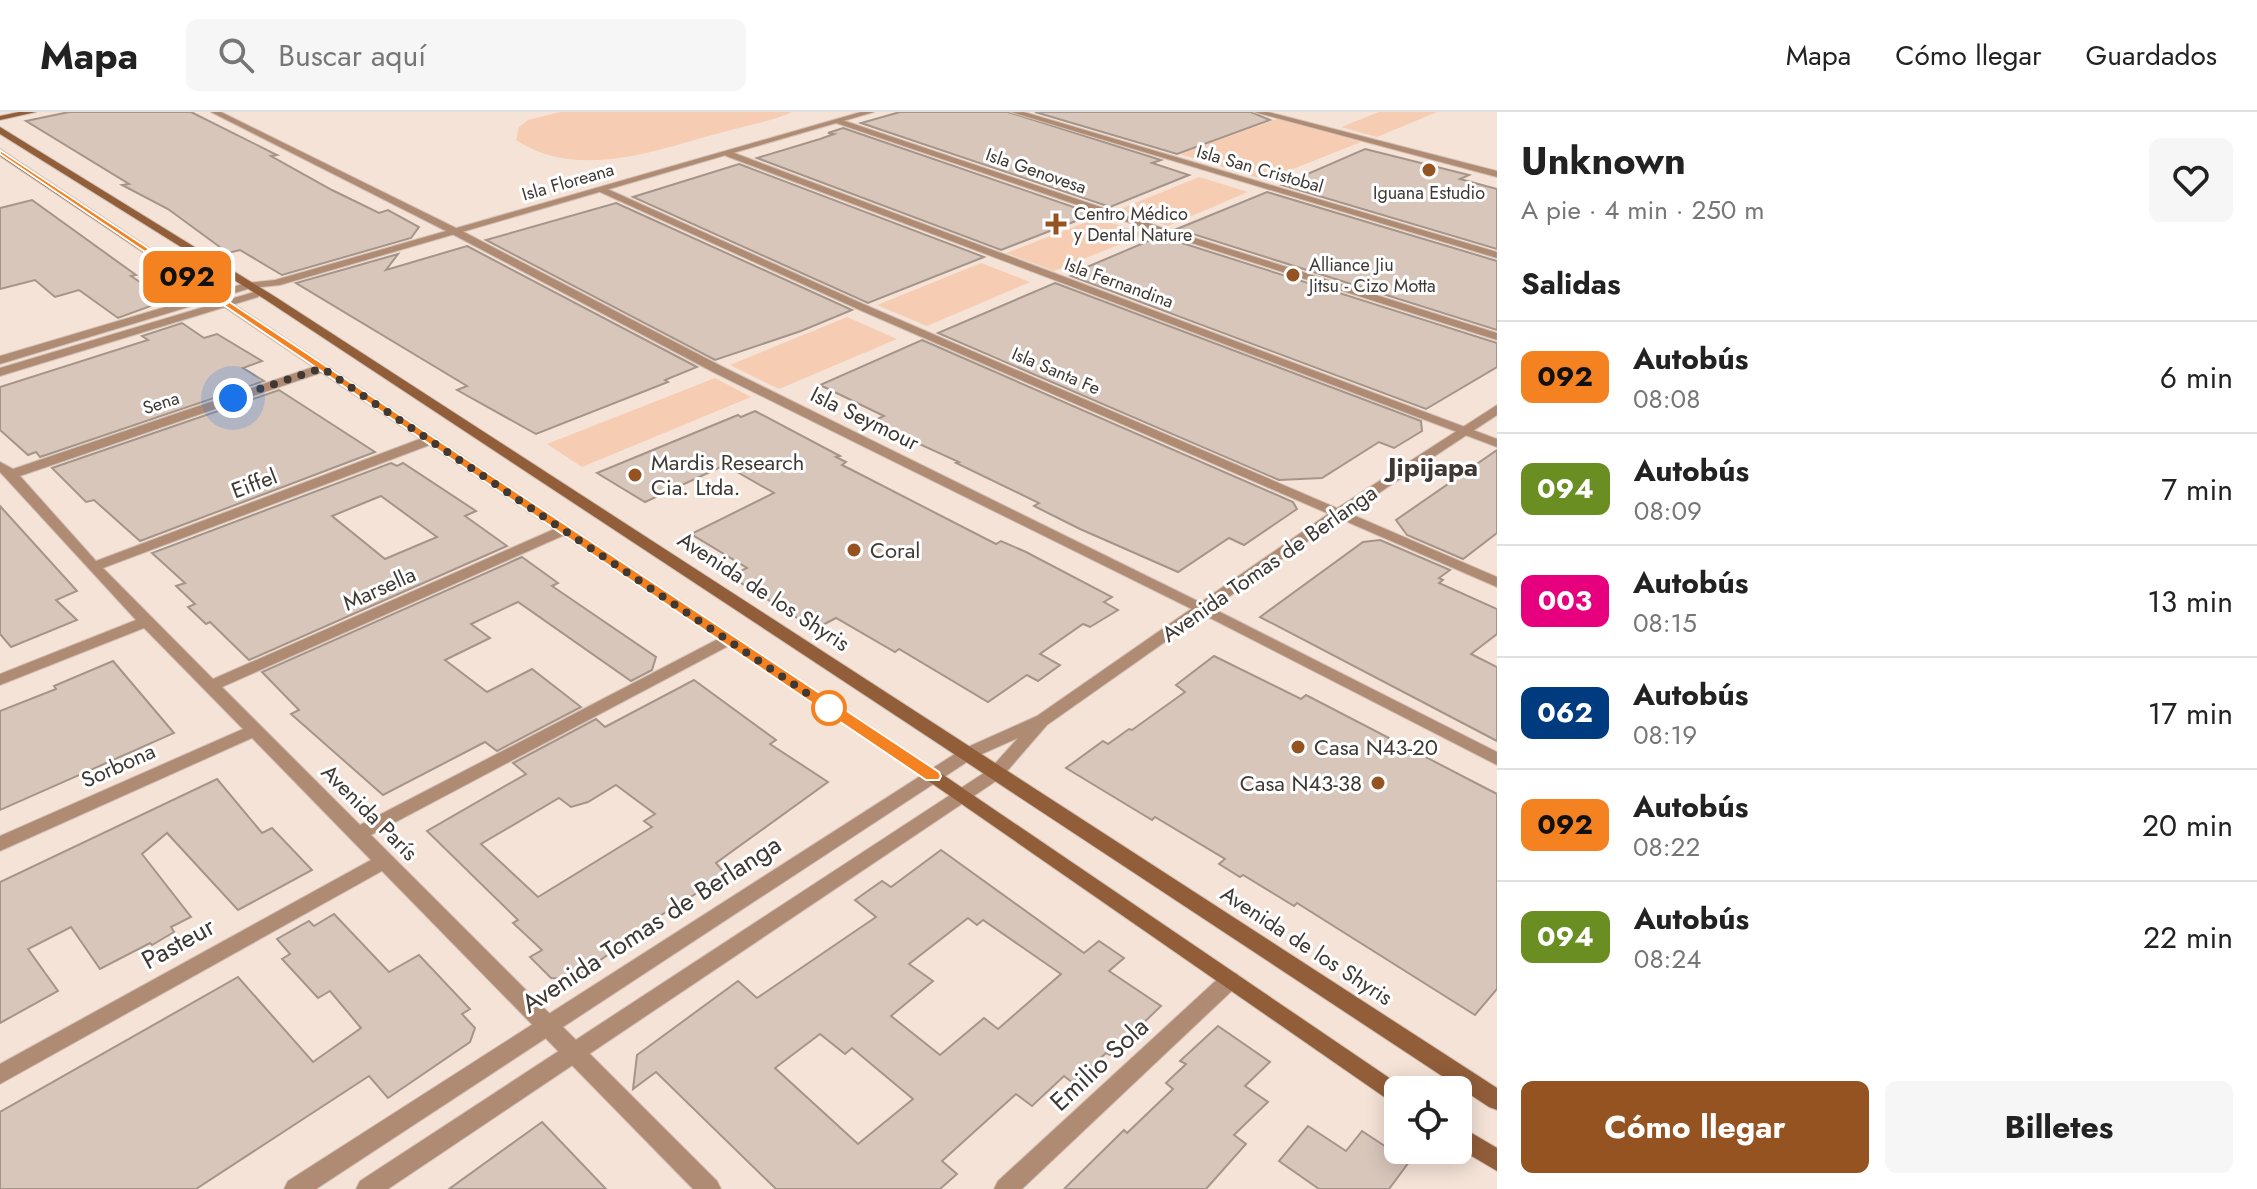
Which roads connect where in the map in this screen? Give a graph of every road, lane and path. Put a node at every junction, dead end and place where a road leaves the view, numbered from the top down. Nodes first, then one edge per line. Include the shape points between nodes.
1 (32, 112) edge
2 (215, 112) edge
3 (870, 112) edge
4 (1015, 112) edge
5 (1258, 112) edge
6 (0, 118) edge
7 (839, 121) junction
8 (0, 130) edge
9 (0, 152) edge
10 (729, 154) junction
11 (1497, 174) edge
12 (603, 190) junction
13 (458, 233) junction
14 (1497, 255) edge
15 (256, 289) junction
16 (220, 300) junction
17 (1497, 337) edge
18 (0, 360) edge
19 (322, 368) junction
20 (0, 372) edge
21 (1497, 409) edge
22 (1463, 430) junction
23 (430, 440) junction
24 (1497, 443) edge
25 (6, 470) edge
26 (1339, 514) junction
27 (564, 530) junction
28 (93, 567) junction
29 (1497, 582) edge
30 (1203, 610) junction
31 (147, 621) junction
32 (728, 640) junction
33 (0, 680) edge
34 (211, 686) junction
35 (1043, 720) junction
36 (255, 730) junction
37 (967, 754) junction
38 (1497, 759) edge
39 (996, 773) junction
40 (933, 776) junction
41 (960, 796) junction
42 (358, 834) junction
43 (0, 844) edge
44 (384, 861) junction
45 (1230, 980) junction
46 (546, 1025) junction
47 (573, 1052) junction
48 (0, 1075) edge
49 (1384, 1084) edge
50 (1497, 1100) edge
51 (1472, 1144) edge
52 (1497, 1161) edge
53 (296, 1189) edge
54 (368, 1189) edge
55 (709, 1189) edge
56 (1006, 1189) edge

1 - 6 main road
2 - 13 street, Isla Seymour
3 - 7 street, Isla Floreana
4 - 14 street, Isla San Cristobal
5 - 11 street
7 - 10 street, Isla Floreana
7 - 17 street, Isla Genovesa
8 - 15 main road, Avenida de los Shyris
9 - 16 main road
10 - 12 street, Isla Floreana
10 - 22 street, Isla Fernandina
12 - 13 street, Isla Floreana
12 - 26 street, Isla Santa Fe
13 - 15 street, Isla Floreana
13 - 30 street, Isla Seymour via 717,369
15 - 16 street, Isla Floreana
15 - 37 main road, Avenida de los Shyris
16 - 18 street, Isla Floreana
16 - 19 main road
16 - 20 street, Isla Floreana
19 - 23 main road
19 - 25 street, Sena
21 - 22 street, Avenida Tomas de Berlanga
22 - 24 street, Isla Fernandina
22 - 26 street, Avenida Tomas de Berlanga
23 - 27 main road
23 - 28 street, Eiffel
25 - 28 street, Avenida París
26 - 29 street, Isla Santa Fe
26 - 30 street, Avenida Tomas de Berlanga
27 - 32 main road
27 - 34 street, Marsella
28 - 31 street, Avenida París
30 - 35 street, Avenida Tomas de Berlanga
30 - 38 street, Isla Seymour
31 - 33 street
31 - 34 street, Avenida París
32 - 40 main road
32 - 42 street
34 - 36 street, Avenida París
35 - 37 street, Avenida Tomas de Berlanga
35 - 39 street, Avenida Tomas de Berlanga
36 - 42 street, Avenida París
36 - 43 street, Sorbona
37 - 39 main road, Avenida de los Shyris
37 - 40 street, Avenida Tomas de Berlanga
39 - 41 street, Avenida Tomas de Berlanga
39 - 50 main road, Avenida de los Shyris
40 - 41 main road
40 - 46 street, Avenida Tomas de Berlanga
41 - 45 main road
41 - 47 street, Avenida Tomas de Berlanga
42 - 44 street, Avenida París
44 - 46 street, Avenida París
44 - 48 street, Pasteur
45 - 49 main road
45 - 56 street, Emilio Sola
46 - 47 street, Avenida París
46 - 53 street, Avenida Tomas de Berlanga
47 - 54 street, Avenida Tomas de Berlanga
47 - 55 street, Avenida París
51 - 52 main road

